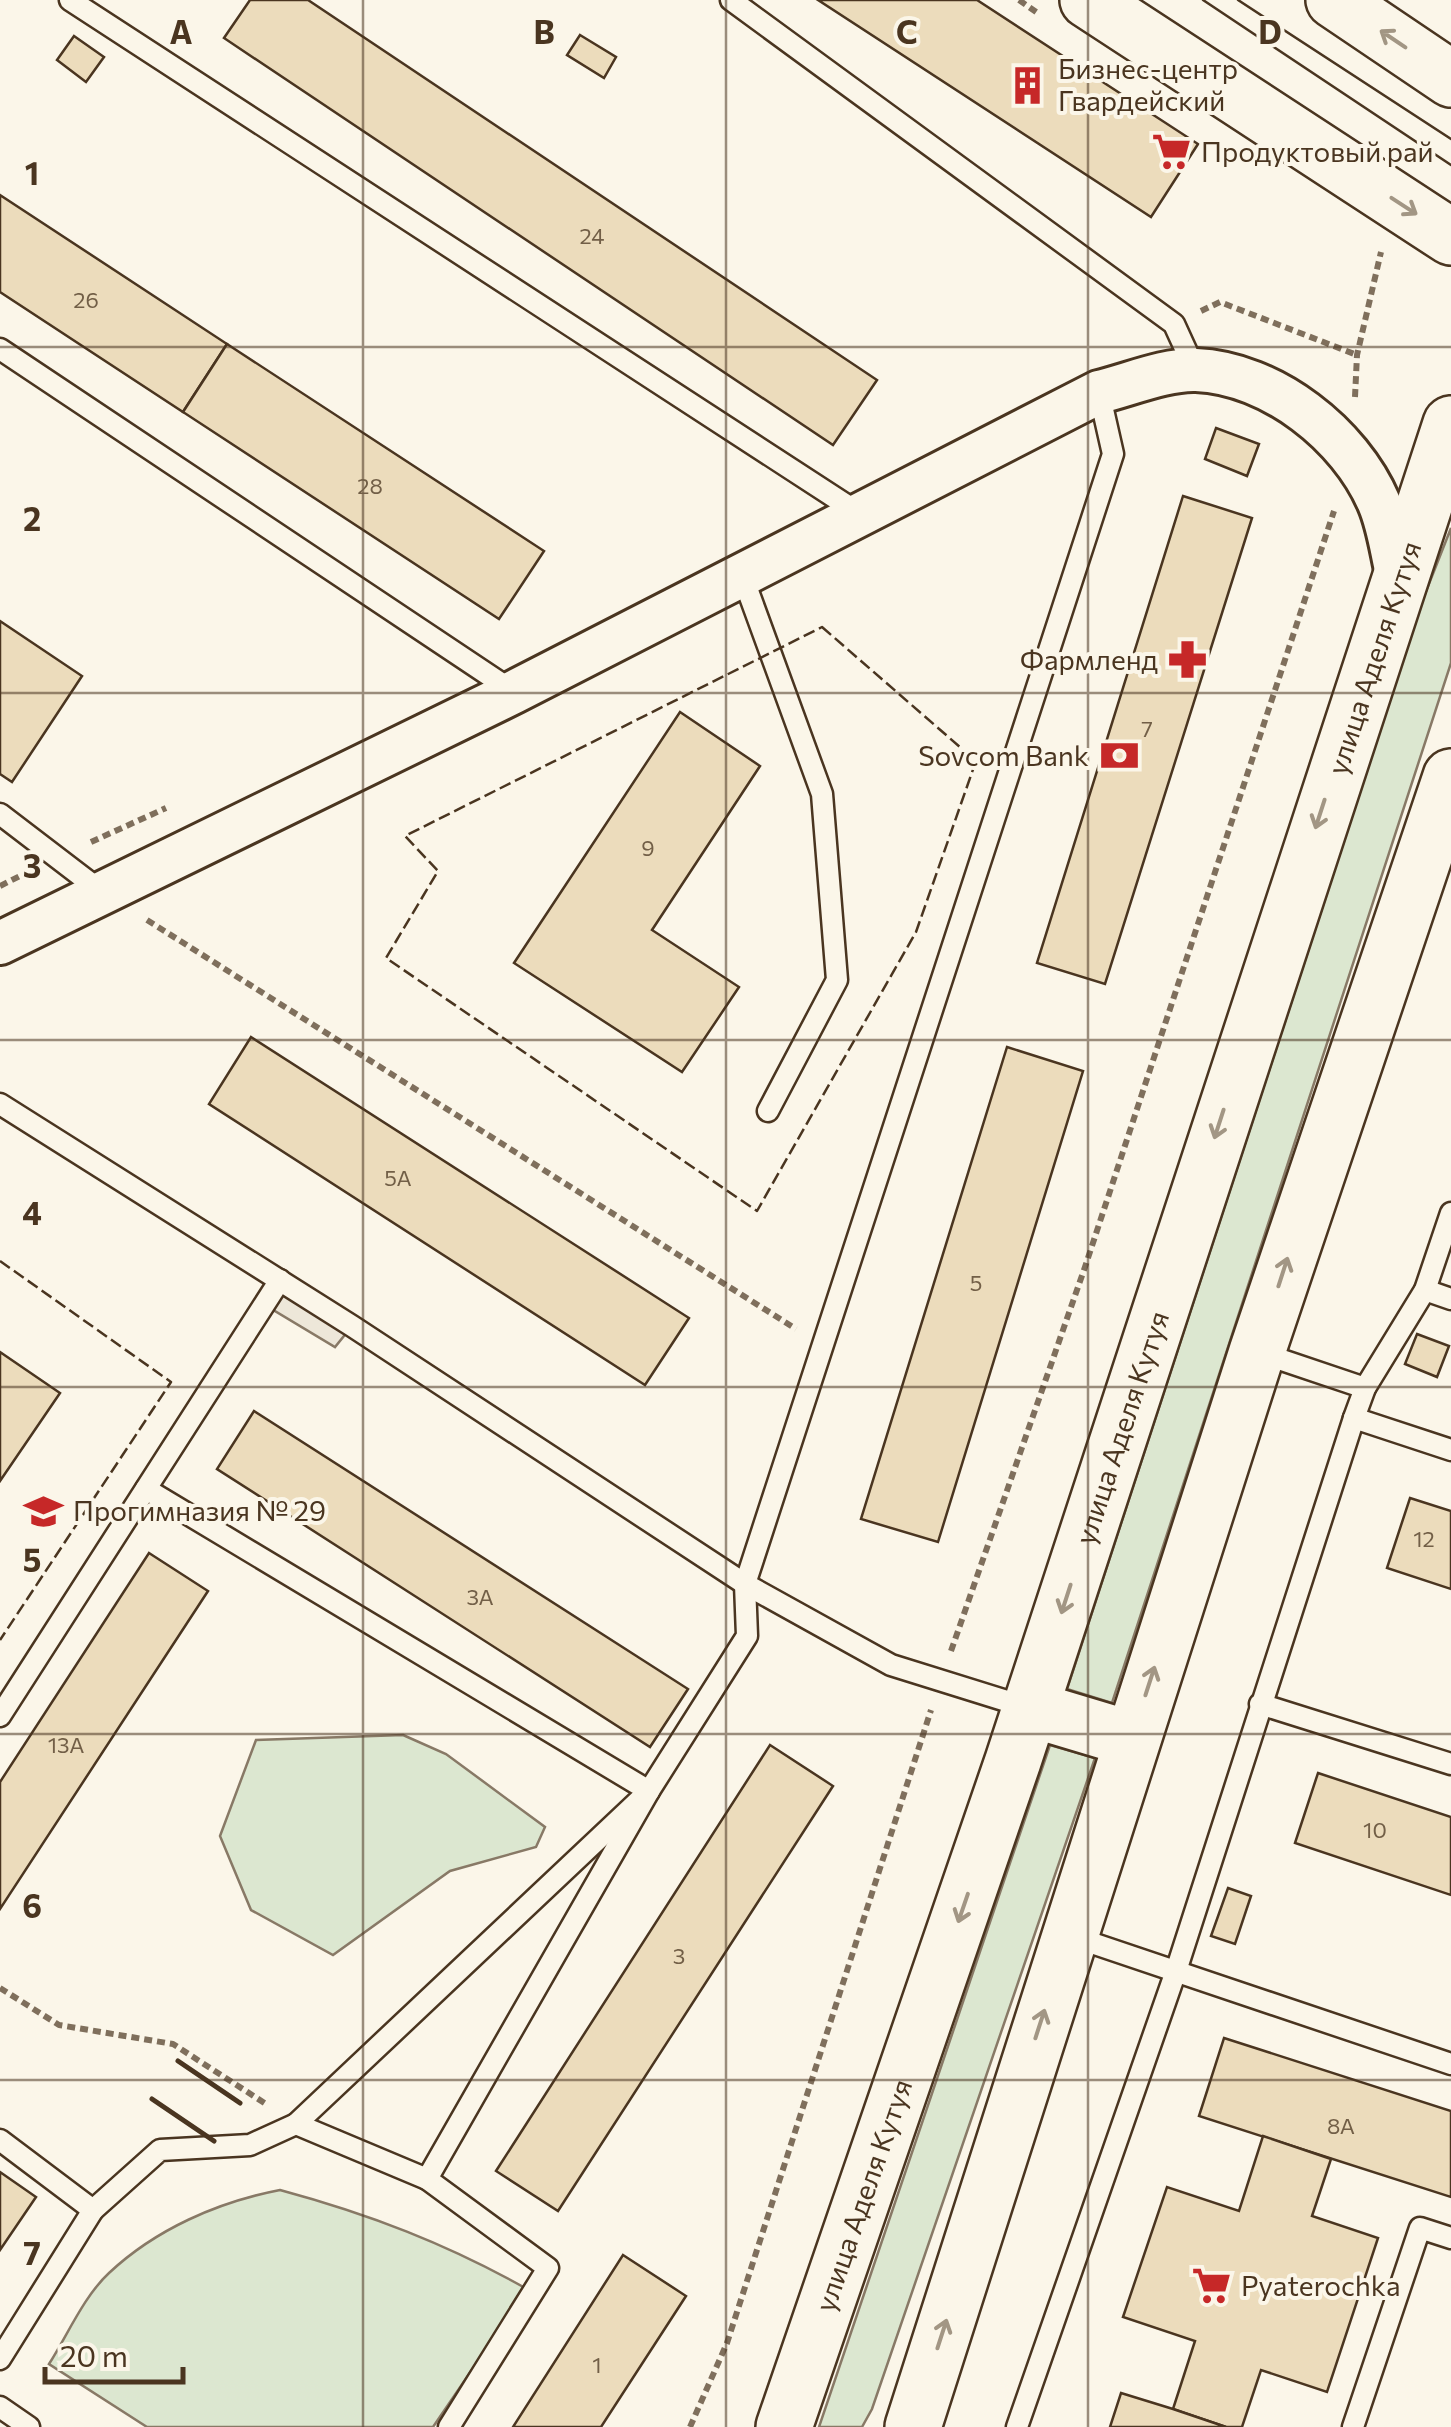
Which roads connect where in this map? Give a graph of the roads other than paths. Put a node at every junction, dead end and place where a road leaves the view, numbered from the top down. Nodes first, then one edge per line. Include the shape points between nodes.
1 (70, 0) edge
2 (731, 0) edge
3 (1088, 0) edge
4 (1334, 0) edge
5 (1451, 79) edge
6 (1451, 237) edge
7 (0, 350) edge
8 (1195, 370) junction
9 (1099, 392) junction
10 (1451, 424) edge
11 (858, 512) junction
12 (741, 572) junction
13 (1398, 578) junction
14 (514, 692) junction
15 (1451, 776) edge
16 (0, 814) edge
17 (1441, 831) edge
18 (102, 892) junction
19 (0, 943) edge
20 (0, 1104) edge
21 (768, 1111) dead end
22 (1451, 1213) edge
23 (280, 1280) junction
24 (1424, 1290) junction
25 (1451, 1299) edge
26 (1257, 1352) junction
27 (1365, 1388) junction
28 (1354, 1418) junction
29 (1451, 1450) edge
30 (146, 1489) junction
31 (745, 1584) junction
32 (1260, 1704) junction
33 (1031, 1708) junction
34 (0, 1716) edge
35 (1131, 1739) junction
36 (1451, 1764) edge
37 (650, 1792) junction
38 (1068, 1936) junction
39 (1176, 1971) junction
40 (1451, 2064) edge
41 (296, 2124) junction
42 (0, 2140) edge
43 (427, 2179) junction
44 (93, 2210) junction
45 (1451, 2238) edge
46 (0, 2359) edge
47 (0, 2408) edge
48 (29, 2427) edge
49 (449, 2427) edge
50 (784, 2427) edge
51 (913, 2427) edge
52 (1017, 2427) edge
53 (1353, 2427) edge

1 - 11 lane
2 - 8 lane via 1174,324
3 -> 6 main road
5 -> 4 main road
7 - 14 lane
8 - 9 street
8 - 13 street via 1278,391 1352,457 1380,504
9 - 11 street
9 - 31 lane via 1113,454
10 - 13 main road, улица Аделя Кутуя
11 - 12 street
12 - 14 street
12 - 21 lane via 822,794 837,980
13 -> 33 main road, улица Аделя Кутуя
14 - 18 street
15 - 17 main road
16 - 18 lane
26 -> 17 main road
18 - 19 street
20 - 23 lane
22 - 24 lane
23 - 30 lane
23 - 31 lane
24 - 25 lane
24 - 27 lane
26 - 27 lane
35 -> 26 main road
27 - 28 lane
28 - 29 lane
28 - 32 lane
30 - 34 lane
30 - 37 lane
31 - 33 lane via 891,1666
31 - 37 lane via 746,1636
32 - 36 lane
32 - 39 lane
33 - 35 main road
33 -> 50 main road, улица Аделя Кутуя
35 - 38 main road
37 - 41 lane
37 - 43 lane
38 - 39 lane
51 -> 38 main road
39 - 40 lane
39 - 52 lane
41 - 43 lane
41 - 44 lane via 250,2145 160,2150
42 - 44 lane
43 - 49 lane via 548,2268
44 - 46 lane
45 - 53 lane via 1420,2228
47 - 48 lane

